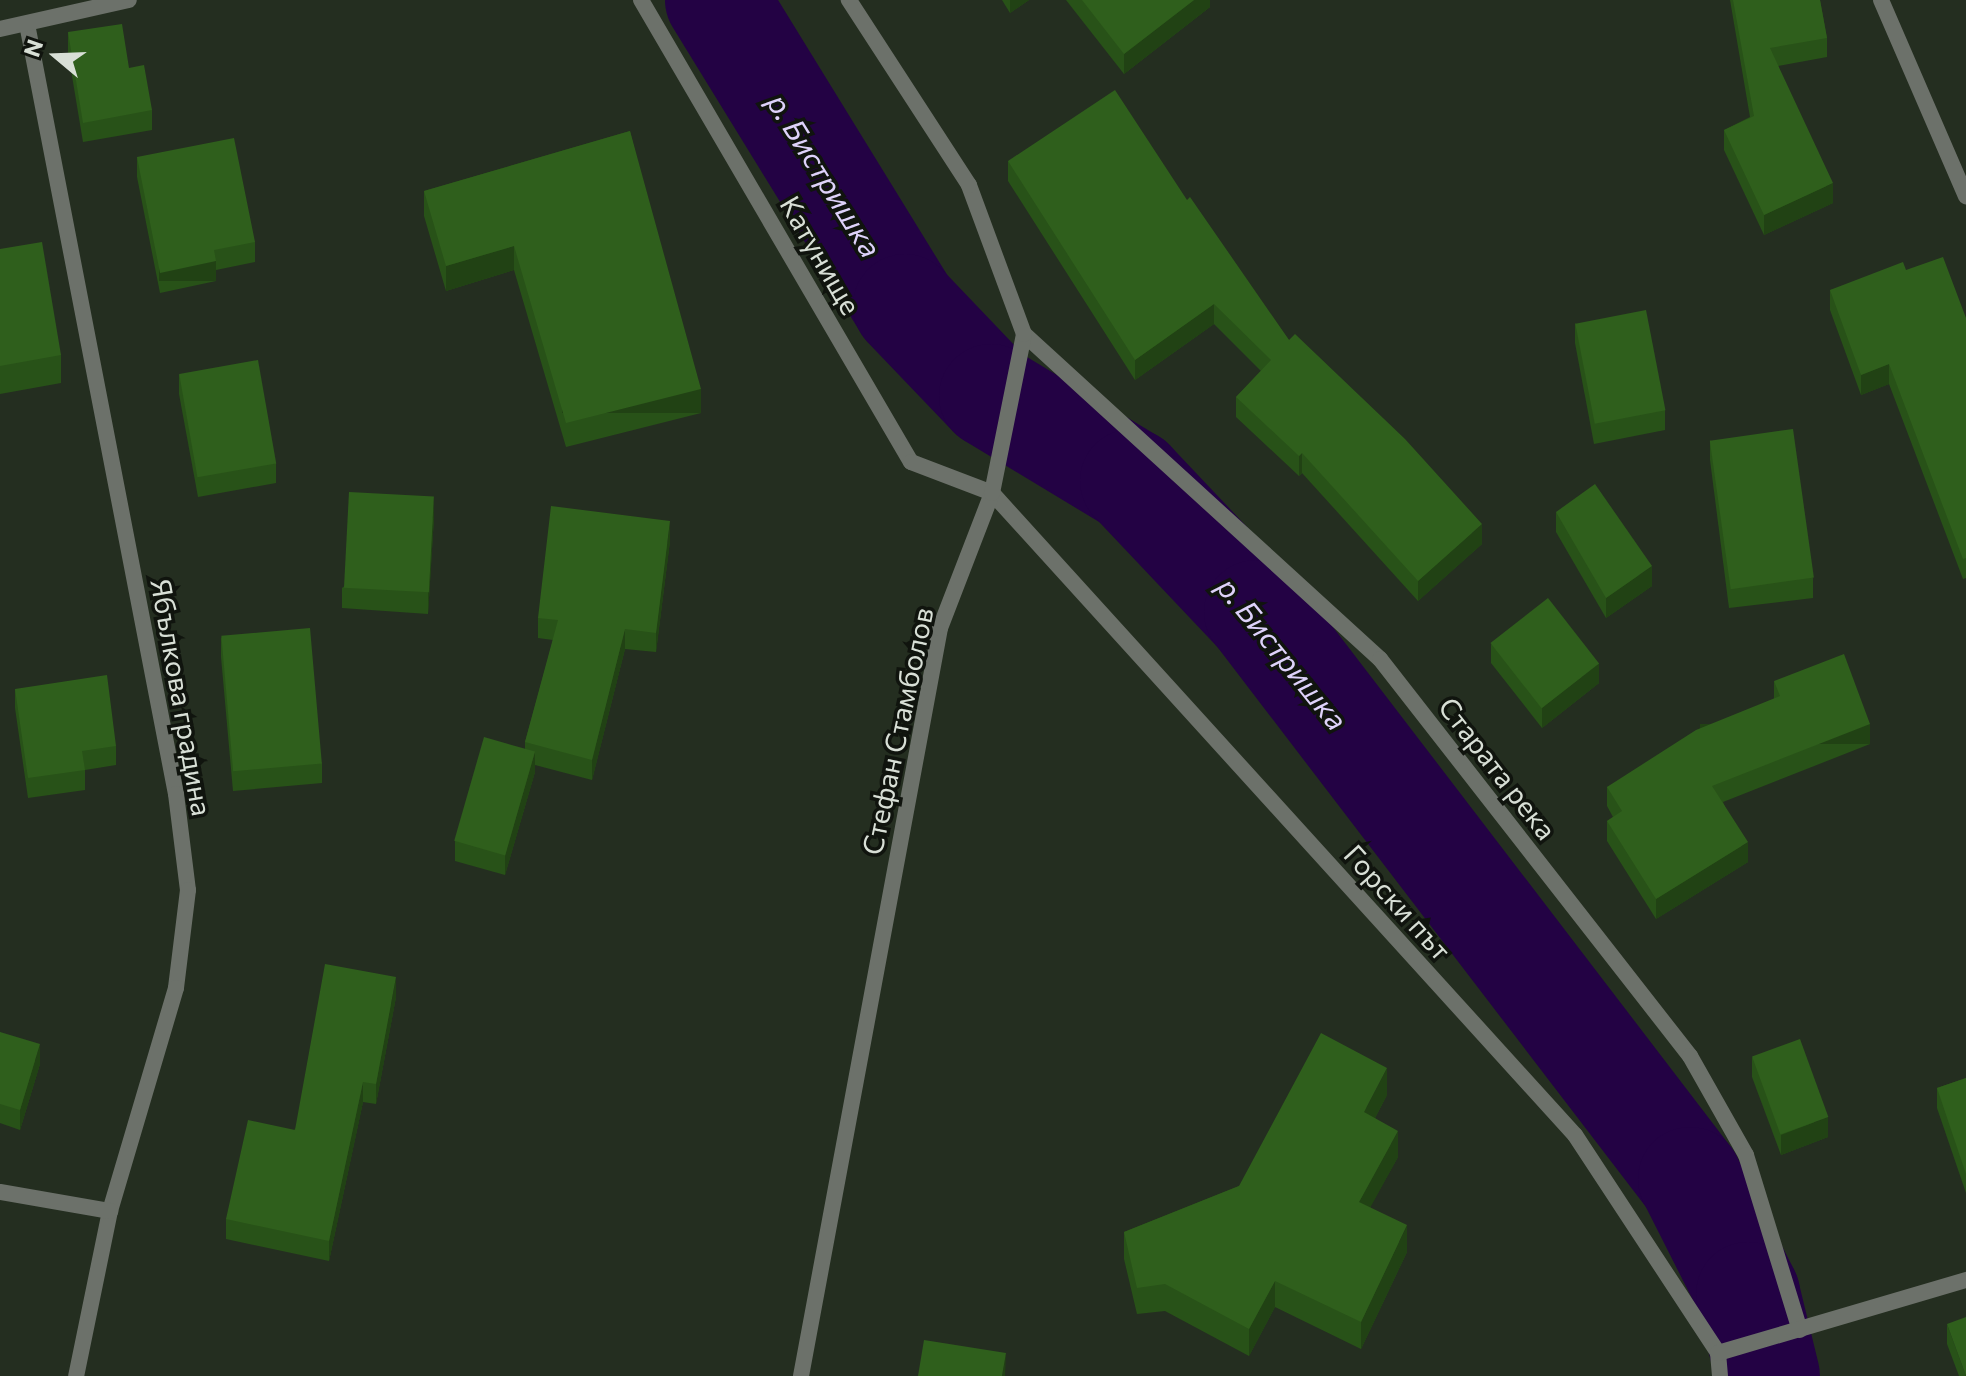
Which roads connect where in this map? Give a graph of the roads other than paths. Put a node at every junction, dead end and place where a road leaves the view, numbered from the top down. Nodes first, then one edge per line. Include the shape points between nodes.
1 (129, 0) edge
2 (641, 0) edge
3 (849, 0) edge
4 (1881, 0) edge
5 (27, 24) junction
6 (0, 29) edge
7 (1966, 196) edge
8 (1024, 336) junction
9 (992, 493) junction
10 (0, 1192) edge
11 (110, 1211) junction
12 (1966, 1280) edge
13 (1798, 1331) junction
14 (1720, 1352) junction
15 (76, 1376) edge
16 (801, 1376) edge
17 (1720, 1376) edge

1 - 5 street
2 - 9 street, Катунище via 911,462
3 - 8 street via 969,185
4 - 7 street
5 - 6 street
5 - 11 street, Ябълкова градина via 176,794 188,890 176,988
8 - 9 street, Стефан Стамболов
8 - 13 street, Старата река via 1380,659 1690,1056 1746,1155
9 - 14 street, Горски път via 1575,1135
9 - 16 street, Стефан Стамболов via 940,628
10 - 11 street
11 - 15 street, Ябълкова градина
12 - 13 street
13 - 14 street
14 - 17 street, Горски път

